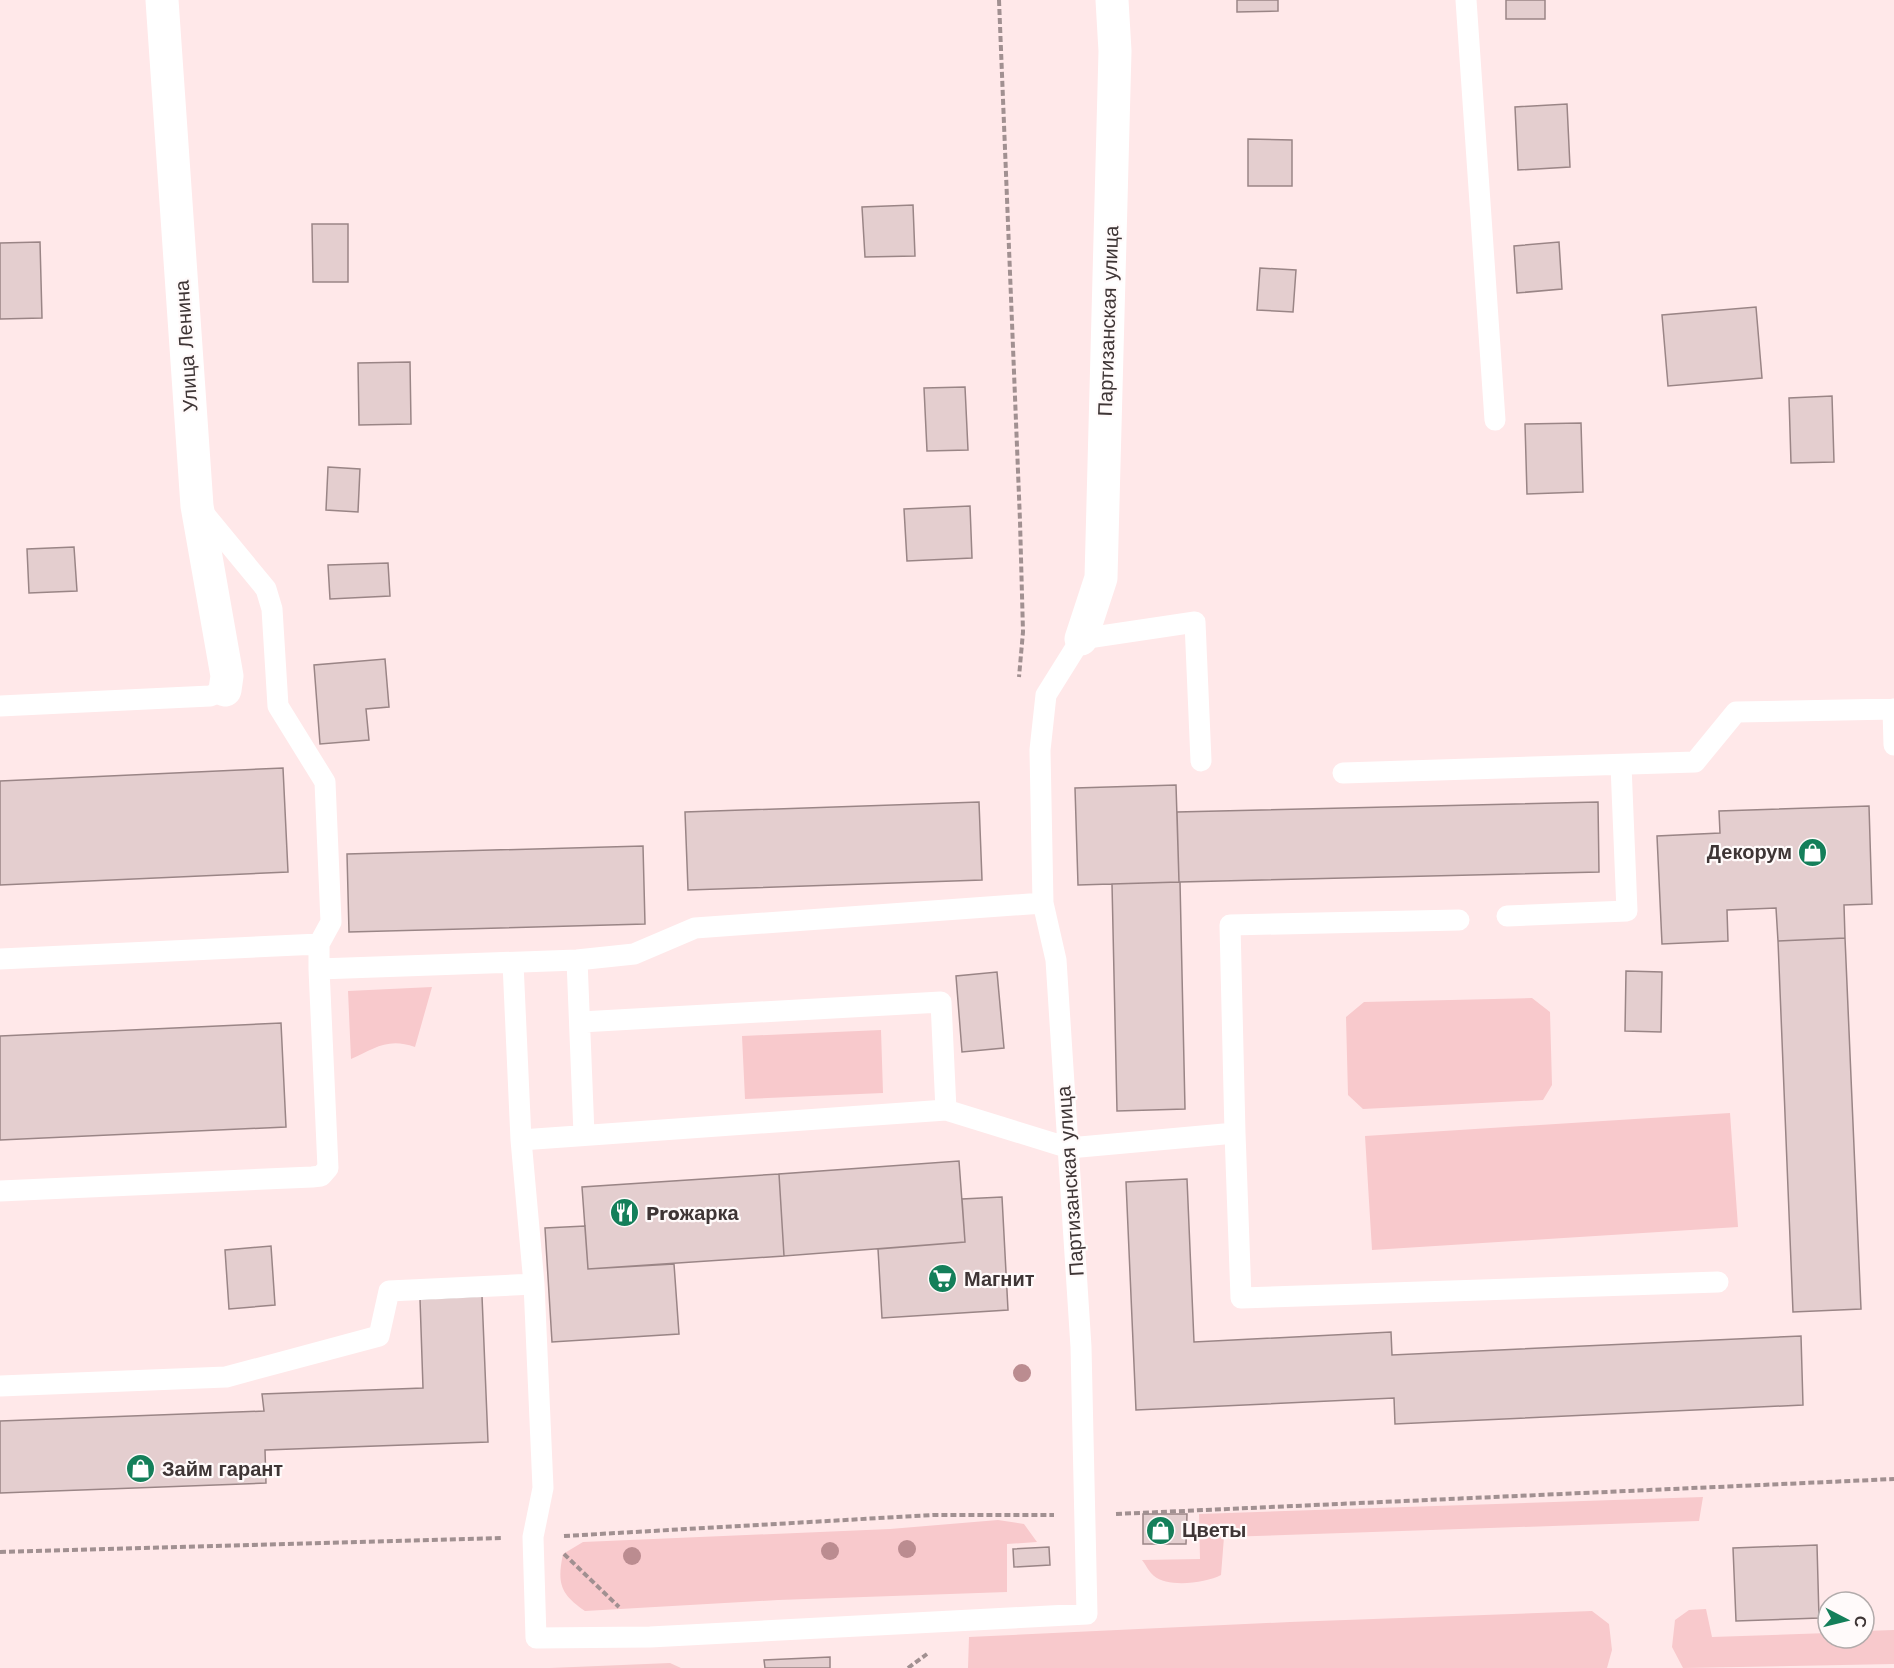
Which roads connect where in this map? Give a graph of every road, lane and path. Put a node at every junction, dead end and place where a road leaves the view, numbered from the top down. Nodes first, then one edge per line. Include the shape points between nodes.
1 (162, 0) edge
2 (999, 0) edge
3 (1112, 0) edge
4 (1466, 0) edge
5 (1496, 420) dead end
6 (197, 506) junction
7 (1081, 639) junction
8 (1018, 689) dead end
9 (225, 690) joint
10 (0, 706) edge
11 (1893, 709) edge
12 (1894, 746) edge
13 (1201, 761) dead end
14 (1621, 765) junction
15 (1343, 773) dead end
16 (1043, 903) junction
17 (1507, 916) dead end
18 (1459, 920) dead end
19 (319, 944) junction
20 (0, 959) edge
21 (577, 960) junction
22 (513, 963) junction
23 (319, 969) junction
24 (581, 1022) junction
25 (946, 1110) junction
26 (1235, 1133) junction
27 (584, 1134) junction
28 (521, 1140) junction
29 (1069, 1148) junction
30 (0, 1191) edge
31 (1718, 1282) dead end
32 (534, 1284) junction
33 (0, 1386) edge
34 (1894, 1479) edge
35 (1083, 1515) junction
36 (533, 1537) junction
37 (0, 1552) edge

1 - 6 street, Улица Ленина
2 - 8 path via 1020,521 1023,632
3 - 7 street, Партизанская улица via 1115,51 1101,578
4 - 5 lane
6 - 9 street, Улица Ленина via 227,676
6 - 19 lane via 266,589 272,609 278,706 324,782 331,922
7 - 13 lane via 1195,622
7 - 16 lane, Партизанская улица via 1046,695 1040,750
9 - 10 lane via 210,696
11 - 12 lane
11 - 14 lane via 1736,712 1695,762
14 - 15 lane
14 - 17 lane via 1627,911
16 - 21 lane via 695,928 634,954
16 - 29 lane, Партизанская улица via 1056,960
18 - 26 lane via 1230,925
19 - 20 lane
19 - 23 lane
21 - 22 lane
21 - 24 lane
22 - 23 lane
22 - 28 lane
23 - 30 lane via 328,1159 328,1168 321,1176
24 - 25 lane via 941,1002
24 - 27 lane
25 - 27 lane
25 - 29 lane
26 - 29 lane
26 - 31 lane via 1241,1298
27 - 28 lane
28 - 32 lane
29 - 35 lane, Партизанская улица via 1081,1347
32 - 33 lane via 389,1291 378,1336 226,1377
32 - 36 lane via 543,1488
34 - 35 path
35 - 36 path via 933,1515
35 - 36 lane, Партизанская улица via 1087,1614 650,1637 536,1638
36 - 37 path

